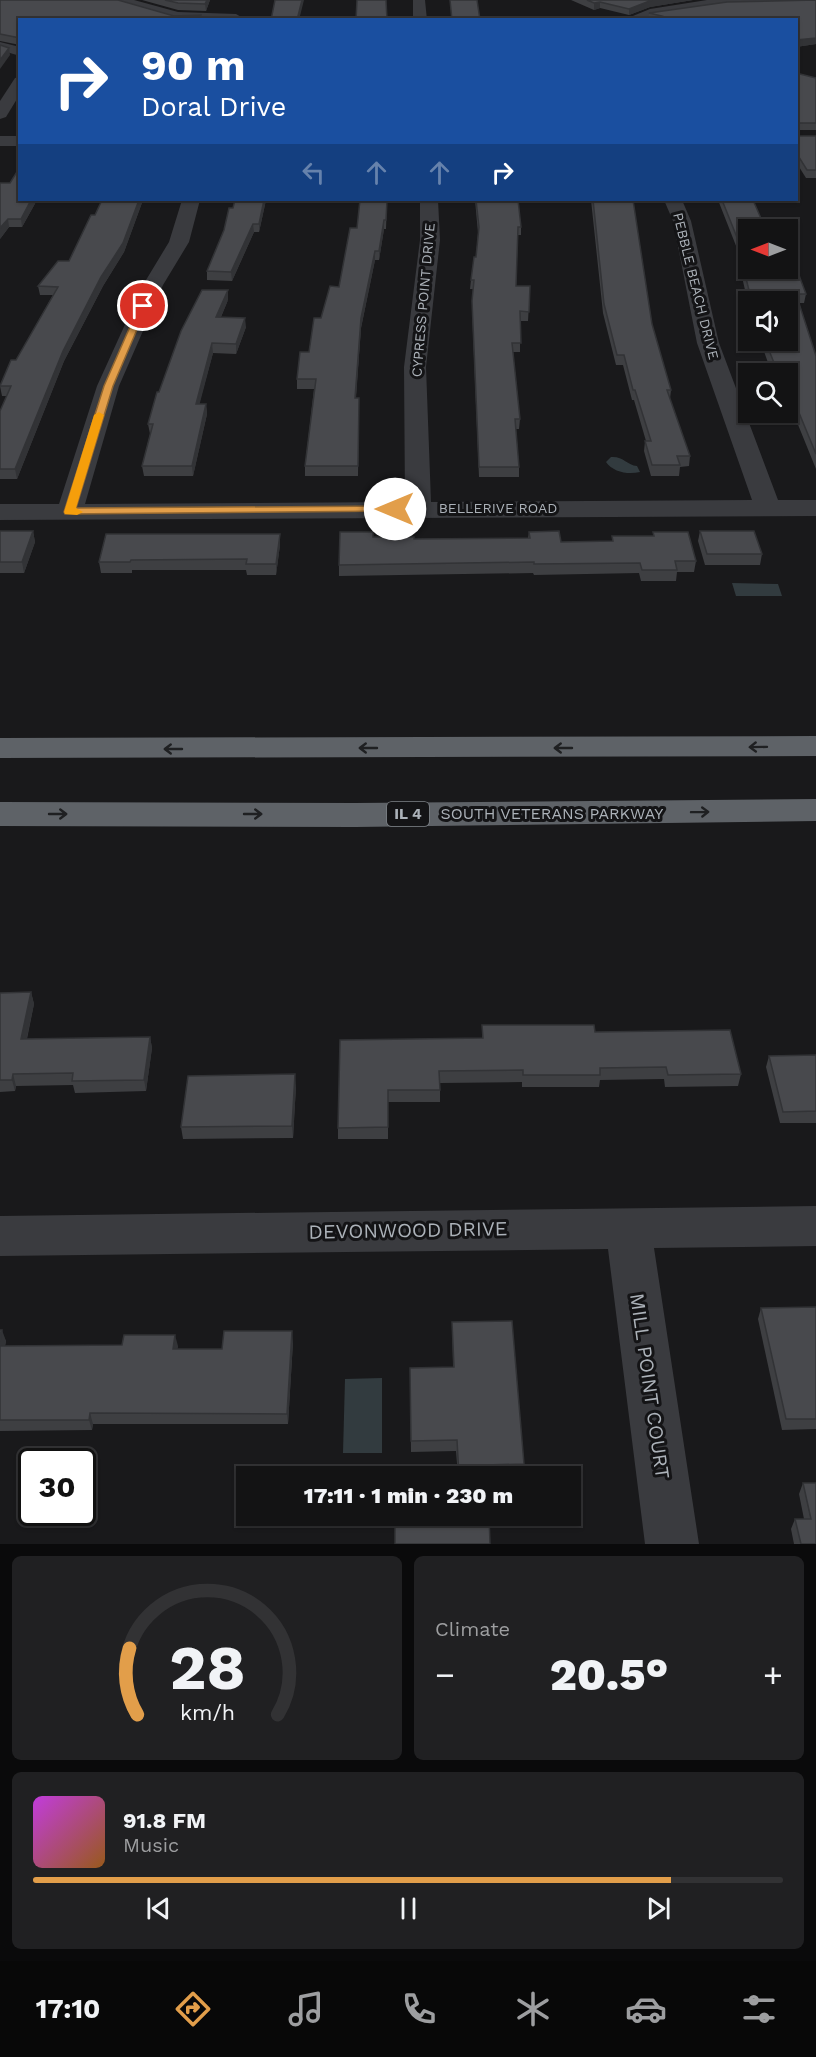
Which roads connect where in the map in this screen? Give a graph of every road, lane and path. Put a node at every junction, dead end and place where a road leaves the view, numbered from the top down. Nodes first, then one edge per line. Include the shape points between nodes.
1 (120, 0) edge
2 (419, 0) edge
3 (661, 0) edge
4 (816, 0) edge
5 (677, 6) junction
6 (237, 16) edge
7 (420, 18) edge
8 (636, 18) edge
9 (0, 46) edge
10 (18, 51) edge
11 (16, 78) edge
12 (0, 114) edge
13 (0, 141) edge
14 (18, 141) edge
15 (191, 201) edge
16 (429, 201) edge
17 (673, 201) edge
18 (768, 508) junction
19 (816, 508) edge
20 (418, 509) junction
21 (0, 512) edge
22 (69, 512) junction
23 (816, 746) edge
24 (0, 748) edge
25 (816, 810) edge
26 (0, 813) edge
27 (816, 1226) edge
28 (628, 1228) junction
29 (0, 1236) edge
30 (672, 1544) edge

1 - 6 street via 177,16
2 - 7 street
3 - 5 street
4 - 5 street
5 - 8 street
9 - 10 street
11 - 12 street
13 - 14 street
15 - 22 street via 179,242 153,285 108,386
16 - 20 street, CYPRESS POINT DRIVE via 430,240 415,367
17 - 18 street, PEBBLE BEACH DRIVE via 682,221 708,343
18 - 19 street, BELLERIVE ROAD
18 - 20 street, BELLERIVE ROAD
20 - 22 street, BELLERIVE ROAD
21 - 22 street, BELLERIVE ROAD
23 -> 24 highway
26 -> 25 highway, SOUTH VETERANS PARKWAY / IL 4 via 355,815
27 - 28 street, DEVONWOOD DRIVE
28 - 29 street, DEVONWOOD DRIVE
28 - 30 street, MILL POINT COURT

